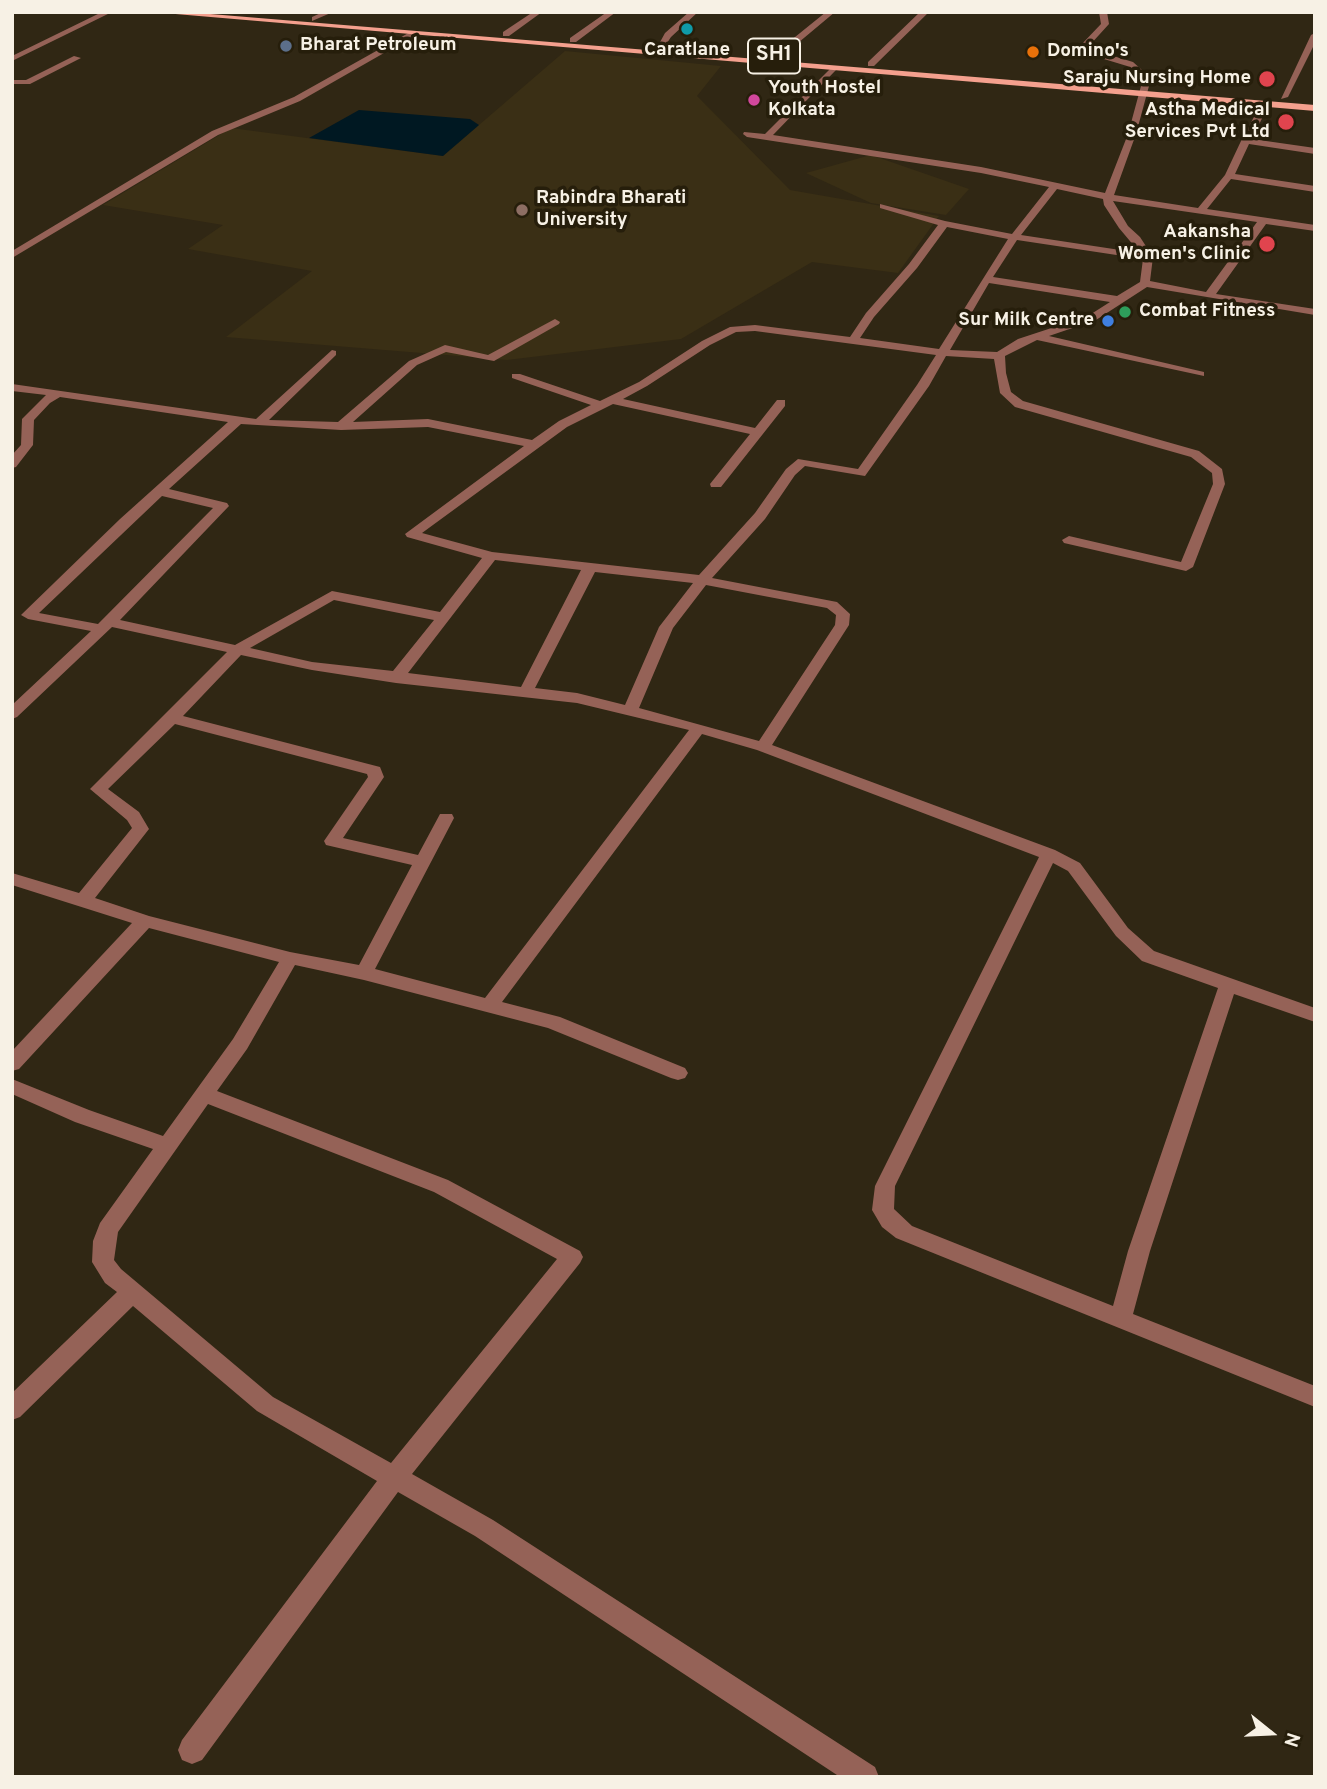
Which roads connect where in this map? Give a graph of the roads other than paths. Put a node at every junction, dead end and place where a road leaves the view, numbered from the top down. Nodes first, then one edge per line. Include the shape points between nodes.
1 (108, 12) edge
2 (156, 12) edge
3 (233, 12) edge
4 (329, 12) edge
5 (538, 12) edge
6 (612, 12) edge
7 (694, 12) edge
8 (831, 12) edge
9 (925, 12) edge
10 (1103, 12) edge
11 (315, 19) junction
12 (415, 33) junction
13 (506, 34) junction
14 (1315, 35) edge
15 (573, 40) junction
16 (658, 50) junction
17 (777, 56) junction
18 (77, 58) dead end
19 (12, 59) edge
20 (871, 64) junction
21 (833, 68) junction
22 (12, 82) edge
23 (1145, 90) junction
24 (1284, 97) junction
25 (1315, 99) edge
26 (1265, 104) junction
27 (1315, 108) edge
28 (747, 134) dead end
29 (768, 136) junction
30 (1245, 141) junction
31 (1315, 151) edge
32 (1228, 176) junction
33 (1054, 187) junction
34 (1315, 189) edge
35 (1108, 197) junction
36 (883, 206) dead end
37 (1201, 210) junction
38 (1263, 220) junction
39 (944, 224) junction
40 (1315, 228) edge
41 (1014, 237) junction
42 (12, 255) edge
43 (1148, 257) junction
44 (986, 279) junction
45 (1146, 283) junction
46 (1209, 296) junction
47 (1120, 300) junction
48 (1315, 312) edge
49 (555, 322) dead end
50 (1036, 336) junction
51 (853, 341) junction
52 (332, 353) dead end
53 (940, 353) junction
54 (999, 355) junction
55 (1200, 374) dead end
56 (516, 376) dead end
57 (12, 387) edge
58 (59, 393) junction
59 (606, 402) junction
60 (781, 403) dead end
61 (238, 420) junction
62 (259, 423) junction
63 (341, 426) junction
64 (757, 432) junction
65 (534, 444) junction
66 (12, 464) edge
67 (716, 484) dead end
68 (159, 491) junction
69 (1069, 540) dead end
70 (491, 556) junction
71 (590, 567) junction
72 (702, 580) junction
73 (443, 617) junction
74 (105, 625) junction
75 (238, 649) junction
76 (396, 678) junction
77 (525, 692) junction
78 (631, 710) junction
79 (12, 714) edge
80 (172, 718) junction
81 (699, 728) junction
82 (763, 747) junction
83 (446, 818) dead end
84 (1049, 854) junction
85 (423, 862) junction
86 (12, 879) edge
87 (83, 900) junction
88 (145, 921) junction
89 (290, 958) junction
90 (364, 973) junction
91 (1228, 985) junction
92 (489, 1006) junction
93 (1315, 1015) edge
94 (12, 1064) edge
95 (678, 1073) dead end
96 (12, 1086) edge
97 (204, 1094) junction
98 (167, 1146) junction
99 (131, 1293) junction
100 (1121, 1317) junction
101 (1315, 1397) edge
102 (12, 1409) edge
103 (394, 1478) junction
104 (192, 1750) dead end
105 (865, 1777) edge

1 - 19 street
2 - 12 main road, SH1
3 - 11 main road, SH1
4 - 11 street
5 - 13 street
6 - 15 street
7 - 16 street
8 - 17 street
9 - 20 street
10 - 23 street via 1105,24 1084,46 1130,64 1138,70
11 - 13 main road, SH1
12 - 16 main road, SH1
12 - 42 street via 297,99 215,133
13 - 15 main road, SH1
14 - 24 street
15 - 16 main road, SH1
16 - 17 main road, SH1
16 - 21 main road, SH1
17 - 20 main road, SH1
18 - 22 street via 27,82
20 - 23 main road, SH1
21 - 23 main road, SH1
21 - 29 street
23 - 24 main road, SH1
23 - 26 main road, SH1
23 - 35 street
24 - 25 main road, SH1
26 - 27 main road, SH1
26 - 30 street
28 - 29 street
29 - 33 street via 981,170
30 - 31 street
30 - 32 street
32 - 34 street
32 - 37 street
33 - 35 street
33 - 41 street
35 - 37 street
35 - 43 street via 1124,228
36 - 39 street
37 - 38 street
38 - 40 street
38 - 46 street
39 - 41 street
39 - 51 street
41 - 43 street
41 - 44 street
43 - 45 street
44 - 47 street
44 - 53 street
45 - 46 street
45 - 47 street
46 - 48 street
47 - 50 street via 1092,318
49 - 63 street via 490,359 444,348 413,363
50 - 54 street
50 - 55 street
51 - 53 street
51 - 59 street via 734,329
52 - 62 street
53 - 54 street
53 - 72 street via 923,386 860,473 802,462
54 - 69 street via 1006,393 1019,404 1195,454 1218,472 1219,484 1186,567
56 - 59 street
57 - 58 street
58 - 61 street
58 - 66 street via 28,419 27,445
59 - 64 street
59 - 65 street
60 - 64 street
61 - 62 street
61 - 68 street
62 - 63 street
63 - 65 street via 428,423
64 - 67 street
65 - 70 street via 412,534
68 - 74 street via 222,506
68 - 74 street via 28,615
70 - 71 street
70 - 73 street
71 - 72 street
71 - 77 street
72 - 78 street via 666,628
72 - 82 street via 832,606 843,614 842,625
73 - 75 street via 334,595
73 - 76 street
74 - 75 street
74 - 79 street
75 - 76 street via 312,667
75 - 80 street
76 - 77 street
77 - 78 street
78 - 81 street
80 - 85 street via 374,771 377,775 332,841
80 - 87 street via 98,789 133,816 141,829
81 - 82 street
81 - 92 street
82 - 84 street
83 - 85 street
84 - 91 street via 1074,867 1122,932 1148,956
84 - 100 street via 885,1186 883,1210 904,1232
85 - 90 street
86 - 87 street
87 - 88 street
88 - 89 street
88 - 94 street
89 - 90 street
89 - 97 street via 240,1044
90 - 92 street
91 - 93 street
91 - 100 street
92 - 95 street via 553,1022
96 - 98 street
97 - 98 street
97 - 103 street via 441,1186 572,1258
98 - 99 street via 104,1241 103,1262
99 - 102 street
99 - 103 street via 265,1404
100 - 101 street
103 - 104 street
103 - 105 street via 484,1528

